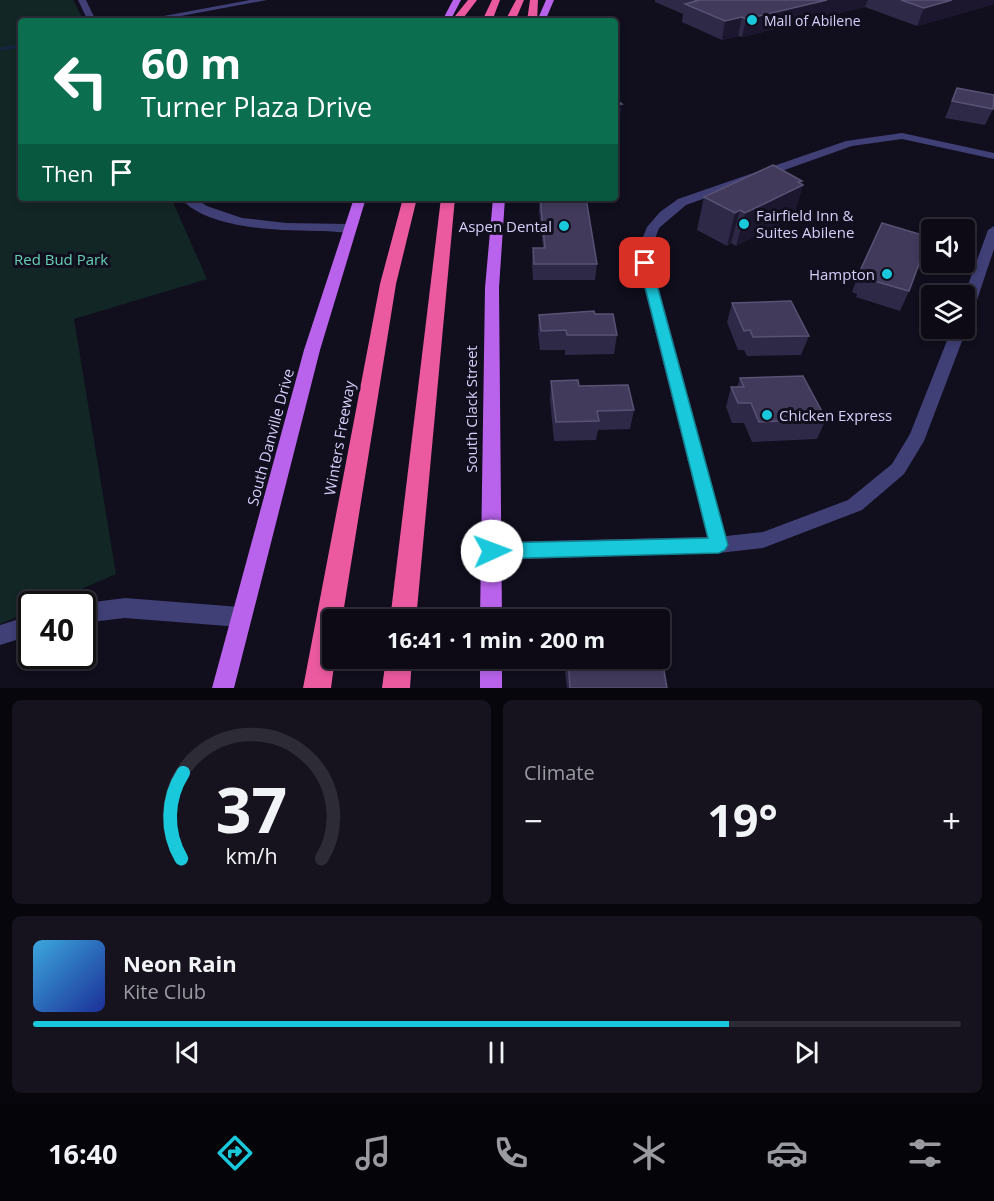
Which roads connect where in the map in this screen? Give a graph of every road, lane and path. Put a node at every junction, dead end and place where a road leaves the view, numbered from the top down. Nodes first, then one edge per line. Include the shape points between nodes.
1 (82, 0) edge
2 (263, 0) edge
3 (457, 0) edge
4 (473, 0) edge
5 (496, 0) edge
6 (520, 0) edge
7 (534, 0) edge
8 (549, 0) edge
9 (91, 18) edge
10 (158, 18) edge
11 (448, 18) edge
12 (458, 18) edge
13 (488, 18) edge
14 (511, 18) edge
15 (532, 18) edge
16 (542, 18) edge
17 (994, 156) edge
18 (190, 201) edge
19 (359, 201) edge
20 (409, 201) edge
21 (448, 201) edge
22 (499, 201) edge
23 (349, 228) junction
24 (994, 232) edge
25 (975, 286) edge
26 (956, 339) edge
27 (719, 545) junction
28 (492, 551) junction
29 (404, 609) edge
30 (491, 609) edge
31 (96, 611) edge
32 (240, 617) junction
33 (18, 629) edge
34 (0, 635) edge
35 (398, 669) edge
36 (491, 669) edge
37 (223, 688) edge
38 (317, 688) edge
39 (396, 688) edge
40 (491, 688) edge

1 - 9 street
2 - 10 street
3 - 11 main road
4 - 12 highway
5 - 13 highway
6 - 14 highway
7 - 15 highway
8 - 16 main road
17 - 27 street via 902,136 871,138 682,202 653,226 646,241 645,263
18 - 23 street via 222,217 248,222
19 - 23 main road, South Danville Drive
20 - 38 highway, Winters Freeway via 388,284
21 - 29 highway
22 - 28 main road, South Clack Street via 492,288
23 - 32 main road, South Danville Drive
24 - 25 street
26 - 27 street via 918,436 898,469 855,505 763,540
27 - 28 street
28 - 30 main road, South Clack Street
31 - 32 street via 125,608
32 - 37 main road, South Danville Drive
33 - 34 street
35 - 39 highway
36 - 40 main road

